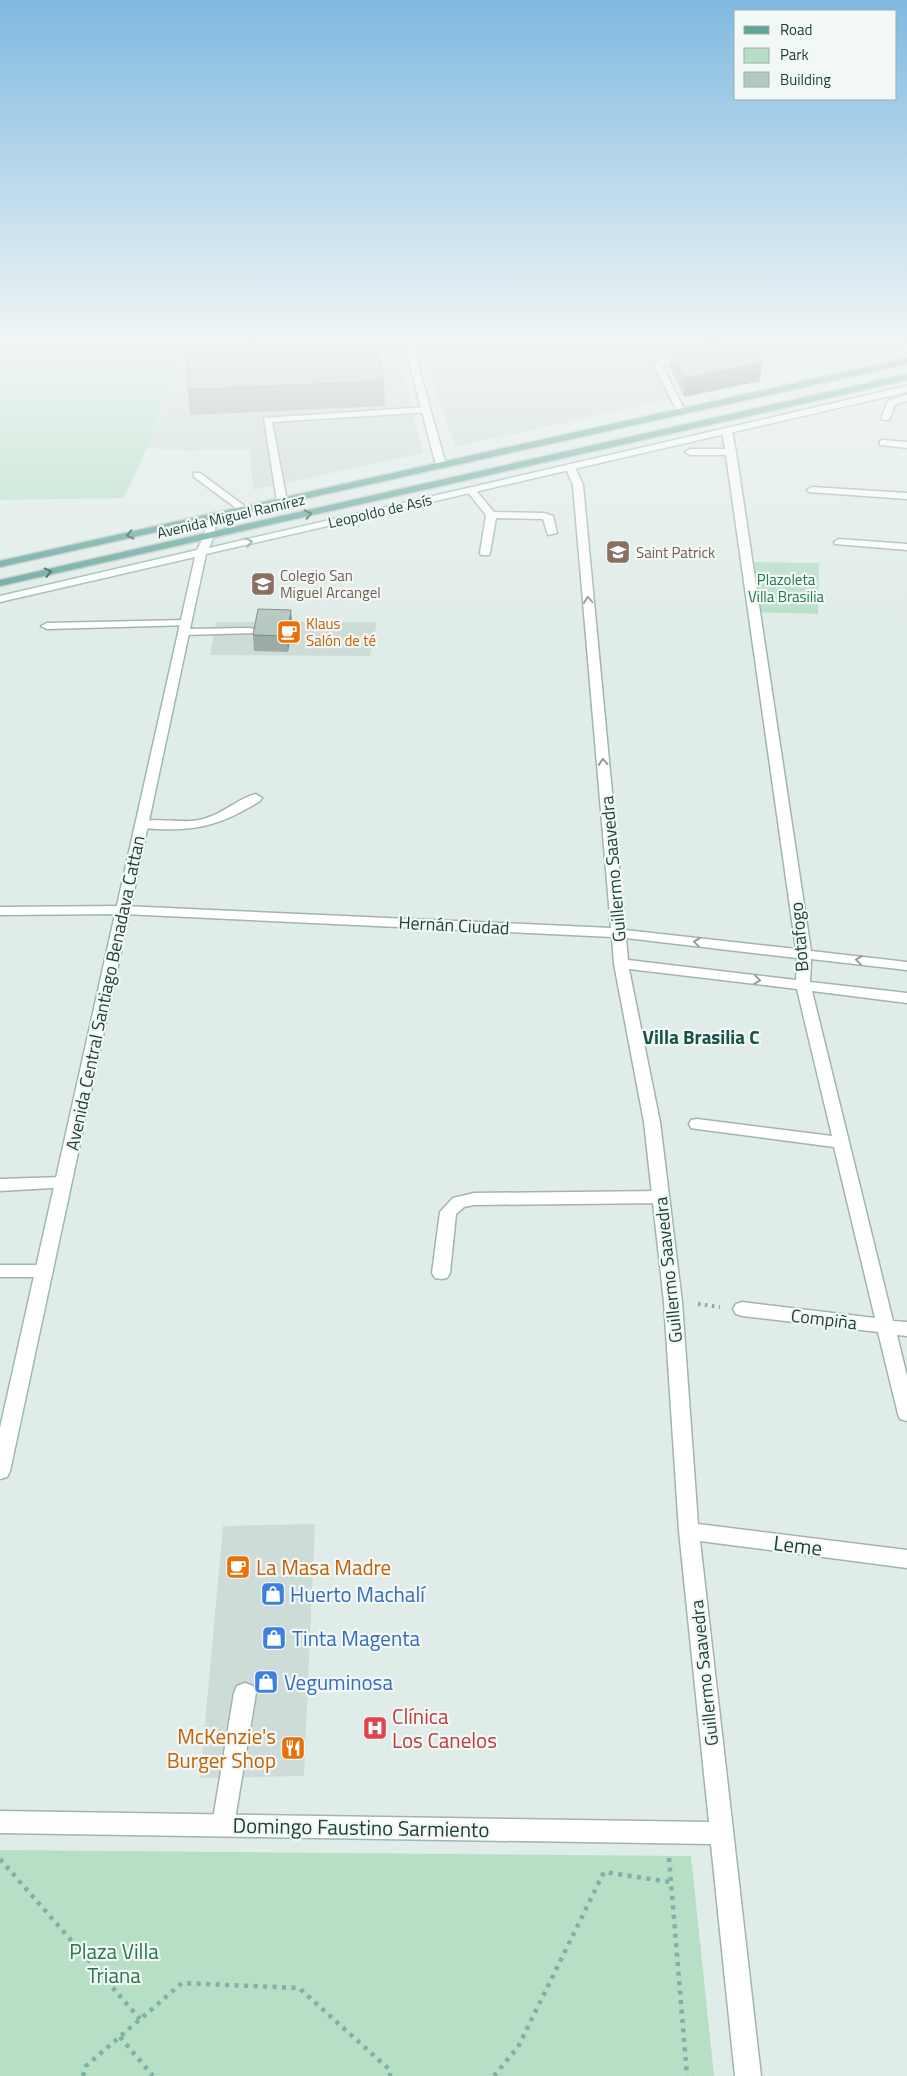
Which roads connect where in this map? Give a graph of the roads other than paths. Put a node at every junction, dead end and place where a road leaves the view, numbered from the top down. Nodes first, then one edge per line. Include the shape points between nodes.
1 (270, 437) edge
2 (433, 437) edge
3 (566, 437) edge
4 (644, 437) edge
5 (701, 437) edge
6 (728, 437) edge
7 (883, 443) dead end
8 (907, 445) edge
9 (690, 452) dead end
10 (731, 452) junction
11 (441, 465) junction
12 (570, 467) junction
13 (197, 474) dead end
14 (471, 490) junction
15 (812, 490) dead end
16 (907, 496) edge
17 (282, 500) junction
18 (341, 506) junction
19 (243, 509) junction
20 (490, 515) junction
21 (212, 517) junction
22 (552, 533) dead end
23 (209, 536) junction
24 (839, 542) dead end
25 (907, 547) edge
26 (201, 553) junction
27 (485, 553) dead end
28 (0, 564) edge
29 (0, 583) edge
30 (0, 599) edge
31 (47, 626) dead end
32 (185, 627) junction
33 (250, 632) dead end
34 (256, 798) dead end
35 (142, 824) junction
36 (123, 910) junction
37 (0, 911) edge
38 (618, 933) junction
39 (804, 954) junction
40 (621, 964) junction
41 (907, 966) edge
42 (803, 985) junction
43 (907, 998) edge
44 (697, 1124) dead end
45 (843, 1143) junction
46 (63, 1183) junction
47 (0, 1185) edge
48 (661, 1197) junction
49 (44, 1270) junction
50 (0, 1271) edge
51 (441, 1273) dead end
52 (742, 1309) road end
53 (887, 1327) junction
54 (907, 1329) edge
55 (907, 1414) edge
56 (0, 1471) edge
57 (689, 1531) junction
58 (907, 1559) edge
59 (245, 1693) dead end
60 (0, 1822) edge
61 (223, 1825) junction
62 (721, 1833) junction
63 (748, 2076) edge

1 - 17 street
2 - 11 street
3 - 11 main road, Avenida Miguel Ramírez
4 - 18 main road, Avenida Miguel Ramírez
5 - 12 street, Leopoldo de Asís
6 - 10 street, Botafogo
7 - 8 street
9 - 10 street
10 - 39 street, Botafogo
11 - 17 main road, Avenida Miguel Ramírez
11 - 18 main road via 369,490
12 - 14 street, Leopoldo de Asís
38 -> 12 street, Guillermo Saavedra via 578,485
13 - 19 street
14 - 20 street
26 -> 14 street, Leopoldo de Asís
15 - 16 street
17 - 19 main road, Avenida Miguel Ramírez
23 -> 18 main road, Avenida Miguel Ramírez
19 - 21 main road, Avenida Miguel Ramírez
20 - 22 street via 544,516 549,518
20 - 27 street
21 - 23 street, Avenida Central Santiago Benadava Cattan
21 -> 28 main road, Avenida Miguel Ramírez
23 - 26 street, Avenida Central Santiago Benadava Cattan
29 -> 23 main road, Avenida Miguel Ramírez
24 - 25 street
26 - 30 street, Leopoldo de Asís
26 - 32 street, Avenida Central Santiago Benadava Cattan
31 - 32 street
32 - 33 street
32 - 35 street, Avenida Central Santiago Benadava Cattan
34 - 35 street via 207,822
35 - 36 street, Avenida Central Santiago Benadava Cattan
36 - 37 street, Hernán Ciudad
36 - 38 street, Hernán Ciudad
36 - 46 street, Avenida Central Santiago Benadava Cattan
39 -> 38 street, Hernán Ciudad
38 - 40 street, Guillermo Saavedra
41 -> 39 street, Hernán Ciudad
39 - 42 street, Botafogo
40 -> 42 street
40 - 48 street, Guillermo Saavedra via 652,1122
42 - 43 street
42 - 45 street, Botafogo
44 - 45 street
45 - 53 street, Botafogo
46 - 47 street
46 - 49 street, Avenida Central Santiago Benadava Cattan
48 - 51 street via 474,1199 459,1202 448,1212
48 - 57 street, Guillermo Saavedra via 673,1302
49 - 50 street
49 - 56 street, Avenida Central Santiago Benadava Cattan
52 - 53 street, Compiña
53 - 54 street, Compiña
53 - 55 street, Botafogo
57 - 58 street, Leme
57 - 62 street, Guillermo Saavedra
59 - 61 street
60 - 61 street, Domingo Faustino Sarmiento
61 - 62 street, Domingo Faustino Sarmiento
62 - 63 street, Guillermo Saavedra

